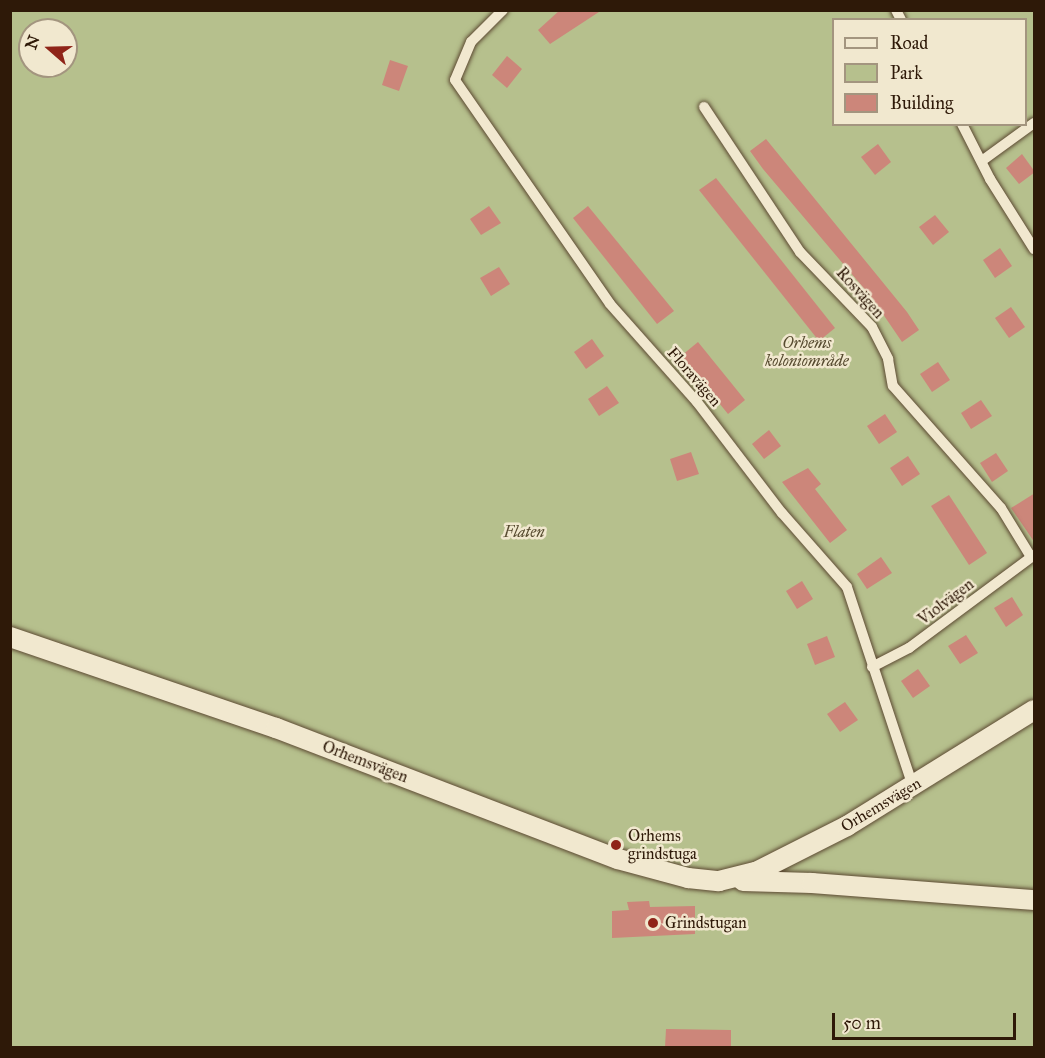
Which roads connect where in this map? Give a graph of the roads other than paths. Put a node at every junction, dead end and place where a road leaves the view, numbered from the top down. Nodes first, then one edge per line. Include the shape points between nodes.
1 (503, 10) edge
2 (704, 107) dead end
3 (1035, 123) edge
4 (963, 126) edge
5 (983, 160) junction
6 (1035, 249) edge
7 (1033, 556) edge
8 (10, 637) edge
9 (872, 667) junction
10 (1035, 710) edge
11 (913, 786) junction
12 (719, 881) junction
13 (1035, 900) edge

1 - 9 lane, Floravägen via 471,42 455,80 610,304 698,402 782,513 847,587
2 - 7 lane, Rosvägen via 800,252 872,327 888,359 893,386 1001,508
3 - 5 lane
4 - 5 lane
5 - 6 lane via 990,179
7 - 9 lane, Violvägen via 909,648
8 - 12 street, Orhemsvägen via 276,728 618,859 688,878
9 - 11 lane, Floravägen
10 - 11 street, Orhemsvägen
11 - 12 street, Orhemsvägen via 785,859 756,872
12 - 13 street, Orhemsvägen via 812,883

